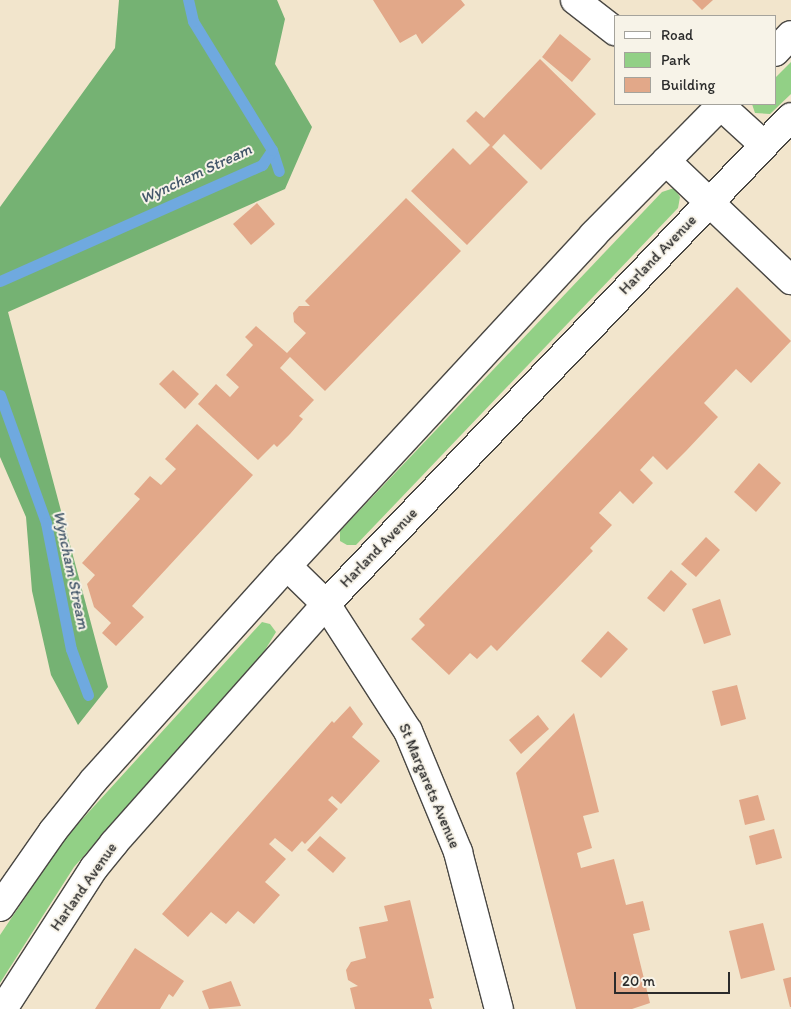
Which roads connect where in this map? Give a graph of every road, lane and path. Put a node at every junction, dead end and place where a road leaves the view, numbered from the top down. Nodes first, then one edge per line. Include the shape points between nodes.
1 (575, 0) edge
2 (614, 30) edge
3 (791, 35) edge
4 (776, 51) edge
5 (720, 105) edge
6 (722, 105) edge
7 (791, 117) edge
8 (764, 145) junction
9 (666, 161) junction
10 (709, 202) junction
11 (791, 280) edge
12 (287, 566) junction
13 (326, 604) junction
14 (0, 907) edge
15 (3, 1009) edge
16 (499, 1009) edge

1 - 2 street
3 - 4 street
5 - 9 street
6 - 8 street
7 - 8 street, Harland Avenue
8 - 10 street, Harland Avenue
9 - 10 street
9 - 12 street via 593,235
10 - 11 street
10 - 13 street, Harland Avenue
12 - 13 street, St Margarets Avenue
12 - 14 street via 94,780 53,831
13 - 15 street, Harland Avenue via 114,843
13 - 16 street, St Margarets Avenue via 408,731 458,852

